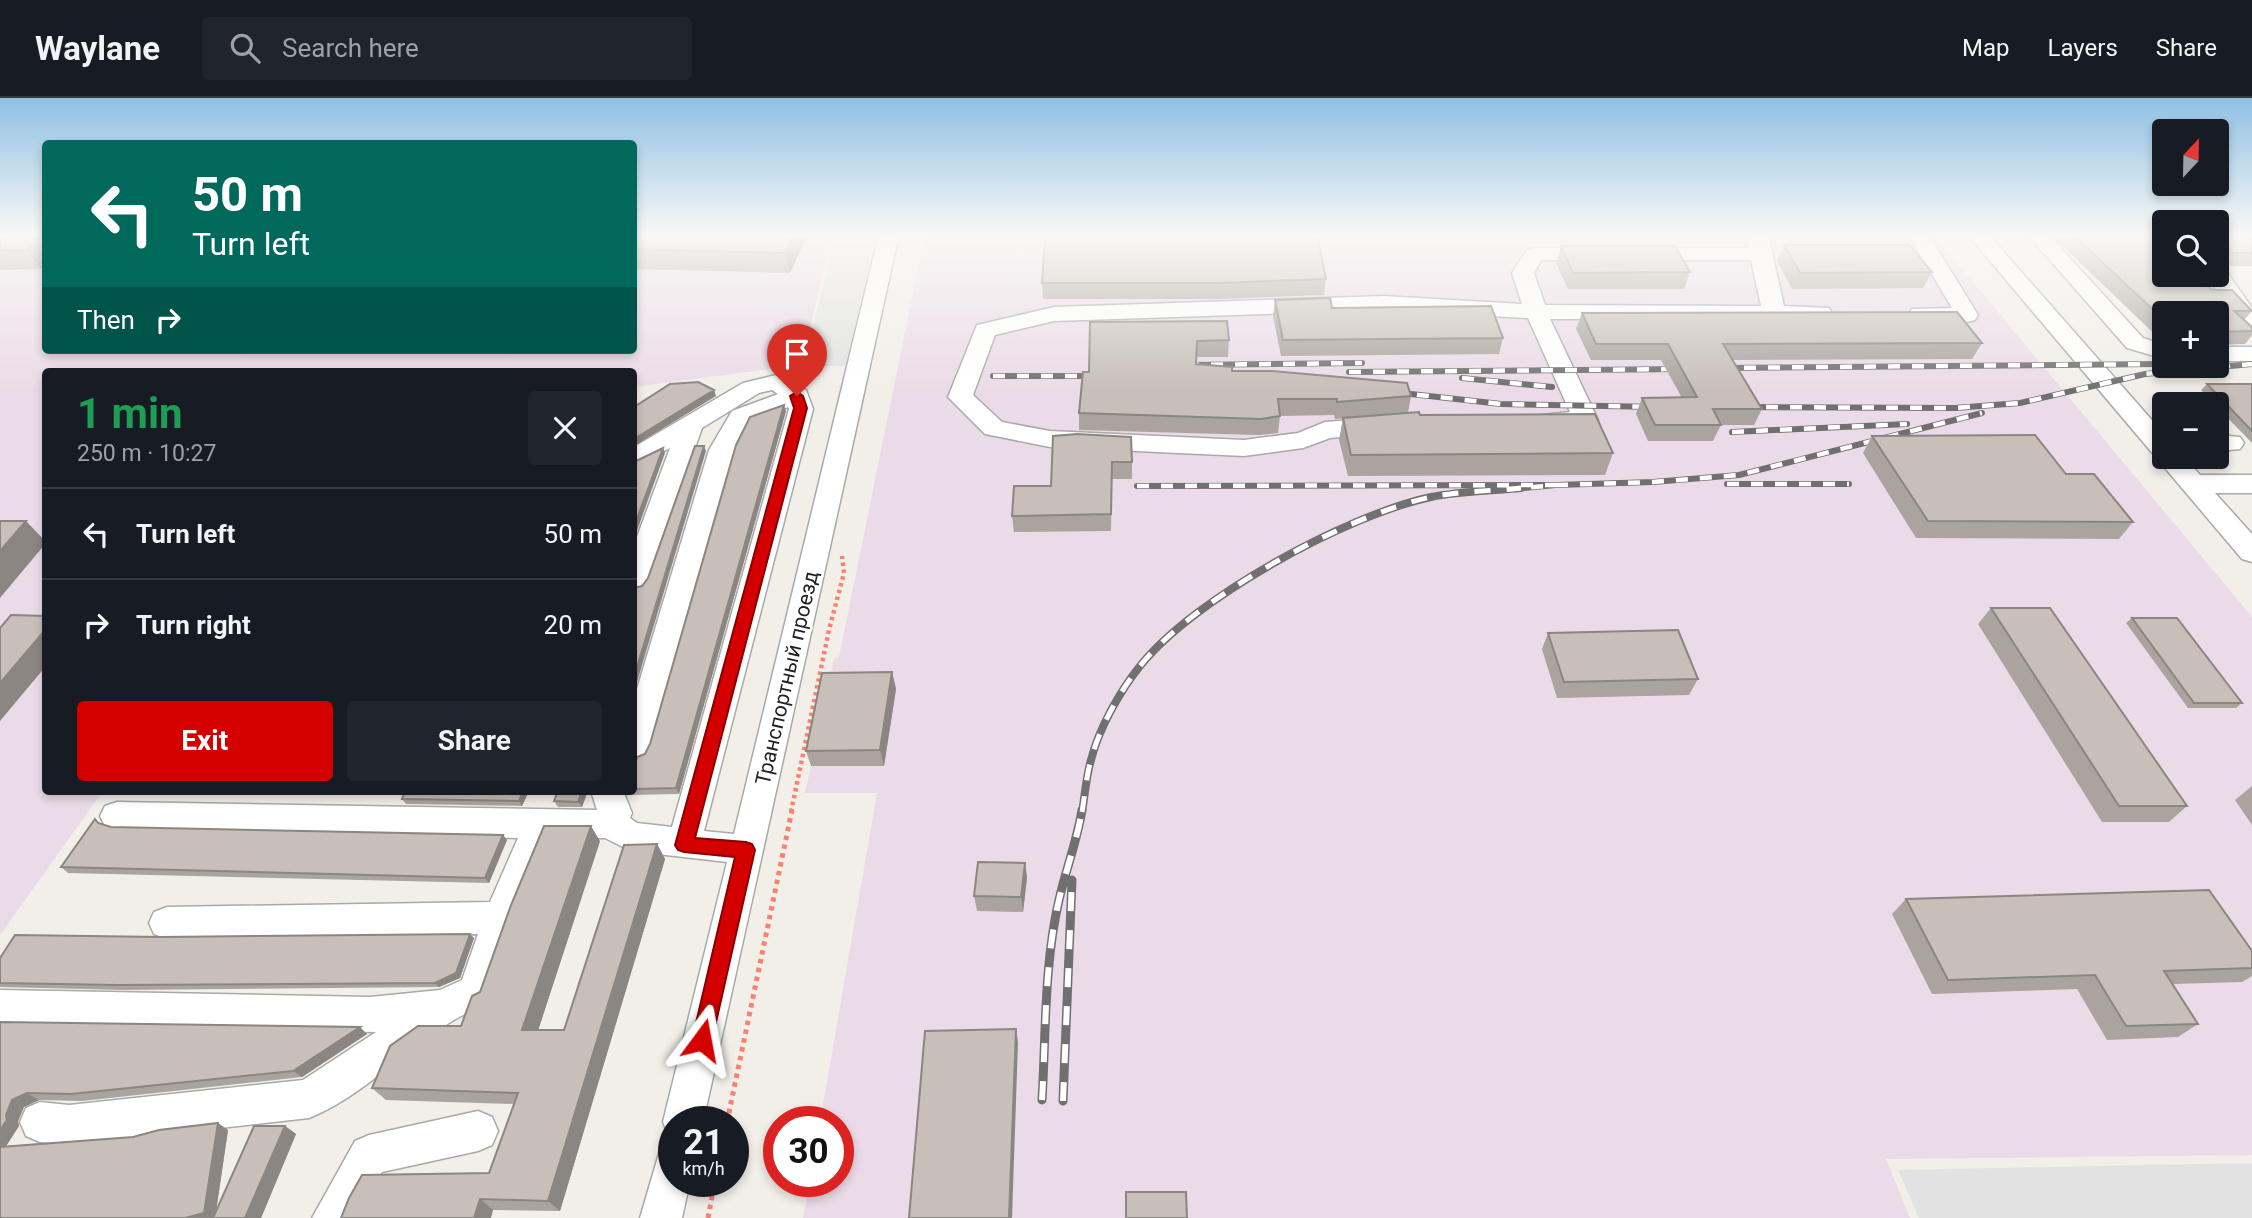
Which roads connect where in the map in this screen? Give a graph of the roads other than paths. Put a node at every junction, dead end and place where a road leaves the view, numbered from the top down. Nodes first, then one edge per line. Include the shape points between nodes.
1 (878, 286) edge
2 (1527, 286) edge
3 (1768, 286) edge
4 (1950, 286) edge
5 (2051, 286) edge
6 (2057, 286) edge
7 (2226, 287) edge
8 (2059, 292) junction
9 (1535, 312) junction
10 (1774, 312) junction
11 (1843, 313) edge
12 (1898, 314) edge
13 (2252, 320) edge
14 (2115, 322) junction
15 (2056, 324) junction
16 (2152, 348) edge
17 (2229, 354) edge
18 (2252, 354) edge
19 (797, 396) junction
20 (1535, 420) edge
21 (692, 421) junction
22 (1406, 424) edge
23 (2152, 435) edge
24 (637, 455) edge
25 (2181, 469) edge
26 (2193, 484) junction
27 (2252, 484) edge
28 (2252, 552) edge
29 (637, 574) edge
30 (637, 739) edge
31 (614, 805) edge
32 (117, 816) dead end
33 (541, 824) junction
34 (684, 845) junction
35 (746, 850) junction
36 (500, 918) junction
37 (167, 923) dead end
38 (441, 1007) junction
39 (0, 1008) edge
40 (687, 1106) edge
41 (40, 1122) dead end
42 (478, 1131) dead end
43 (667, 1197) edge
44 (333, 1218) edge
45 (662, 1218) edge

1 - 35 street, Транспортный проезд
2 - 9 street
3 - 10 street
4 - 12 street via 1967,315
5 - 8 street
6 - 8 street
7 - 13 street
8 - 14 street
8 - 15 street
9 - 10 street
9 - 20 street via 1586,420
9 - 22 street via 1384,303 1054,314 985,330 960,397 994,428 1050,439 1244,448 1303,440 1325,430
10 - 11 street
14 - 15 street
14 - 16 street via 2136,343
15 - 23 street
17 - 18 street
19 - 21 street via 776,382 751,388
19 - 30 street via 741,416 722,450
19 - 34 street via 801,408
21 - 24 street
21 - 29 street
25 - 26 street
26 - 27 street
26 - 28 street
31 - 33 street
31 - 34 street via 631,837
32 - 33 street
33 - 36 street
34 - 35 street
35 - 40 street, Транспортный проезд
36 - 37 street
36 - 38 street via 476,992
38 - 39 street via 370,1015
38 - 41 street via 309,1099 69,1125
42 - 44 street via 369,1155
43 - 45 street

